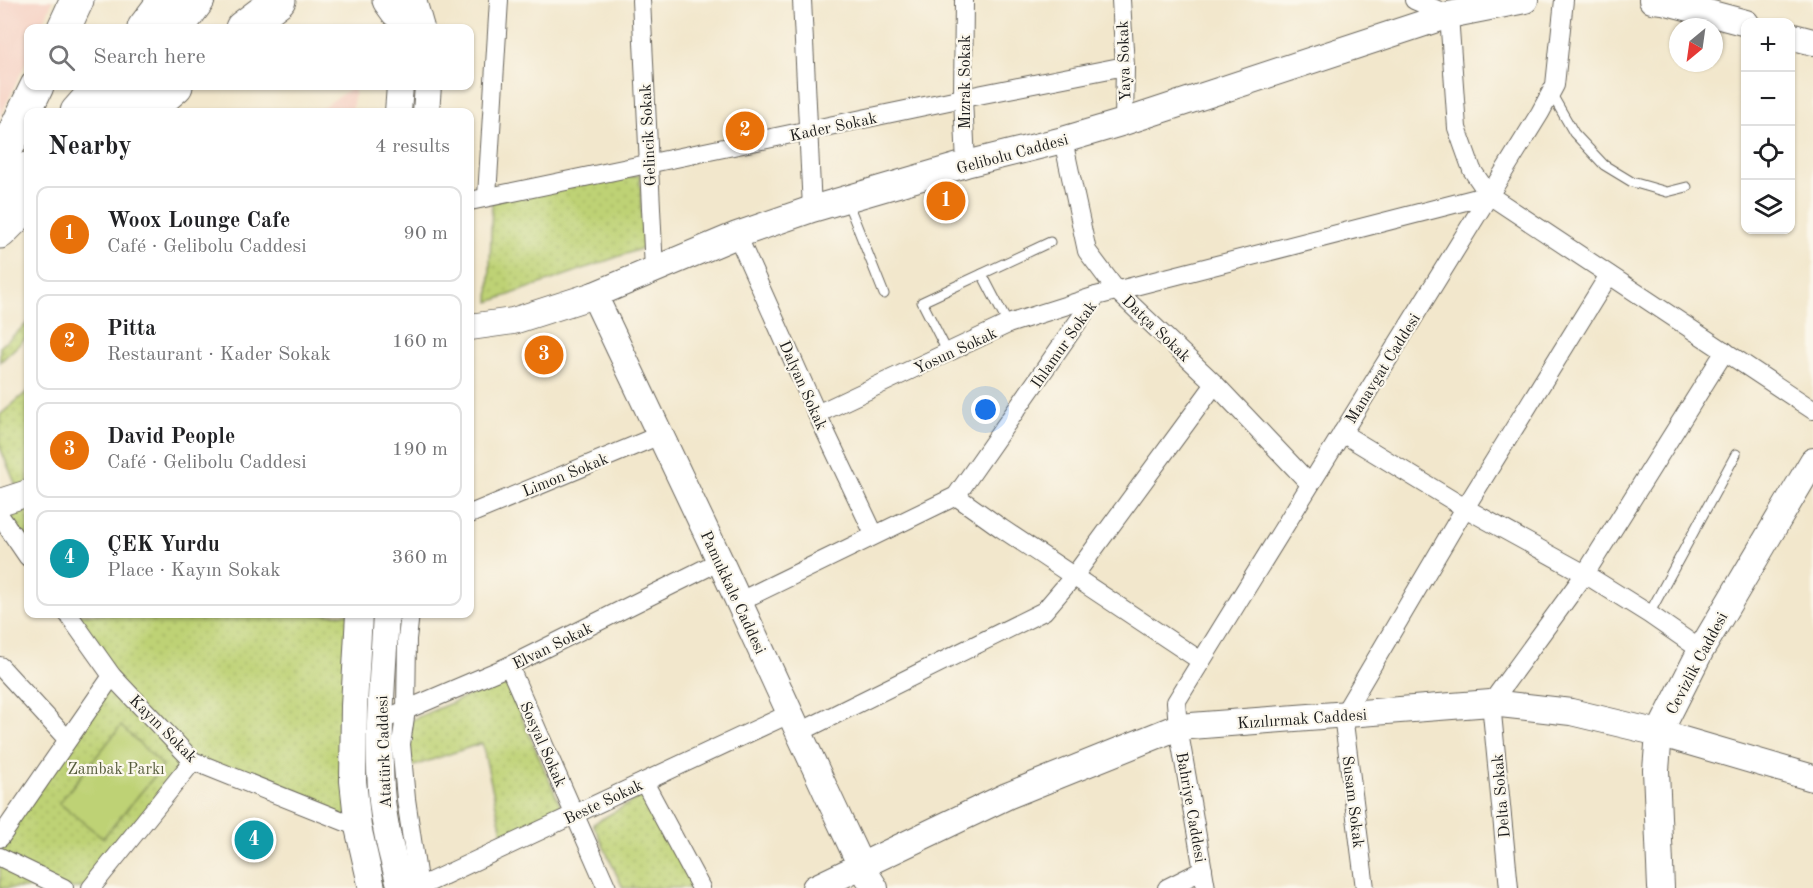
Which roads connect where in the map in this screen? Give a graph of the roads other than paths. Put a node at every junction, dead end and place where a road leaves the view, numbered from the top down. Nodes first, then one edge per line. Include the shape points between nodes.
1 (77, 0) edge
2 (165, 0) edge
3 (198, 0) edge
4 (279, 0) edge
5 (499, 0) edge
6 (641, 0) edge
7 (802, 0) edge
8 (964, 0) edge
9 (1121, 0) edge
10 (1413, 0) edge
11 (1525, 0) edge
12 (1564, 0) edge
13 (1652, 0) edge
14 (1449, 15) junction
15 (1741, 22) edge
16 (66, 24) edge
17 (147, 24) edge
18 (180, 24) edge
19 (247, 24) edge
20 (1795, 37) edge
21 (1813, 42) edge
22 (1125, 66) junction
23 (35, 90) edge
24 (96, 90) edge
25 (128, 90) edge
26 (171, 90) edge
27 (400, 90) edge
28 (428, 90) edge
29 (1551, 93) junction
30 (963, 98) junction
31 (26, 108) edge
32 (81, 108) edge
33 (113, 108) edge
34 (151, 108) edge
35 (398, 108) edge
36 (426, 108) edge
37 (24, 113) edge
38 (1124, 122) junction
39 (808, 131) junction
40 (1064, 140) junction
41 (0, 162) edge
42 (649, 164) junction
43 (966, 164) junction
44 (24, 174) edge
45 (1687, 187) dead end
46 (1489, 195) junction
47 (478, 199) edge
48 (846, 199) junction
49 (0, 201) edge
50 (24, 208) edge
51 (812, 209) junction
52 (24, 227) edge
53 (0, 232) edge
54 (737, 235) junction
55 (1050, 242) dead end
56 (0, 250) edge
57 (654, 270) junction
58 (982, 274) junction
59 (1609, 275) junction
60 (1117, 291) junction
61 (884, 294) dead end
62 (594, 295) junction
63 (1096, 296) junction
64 (513, 321) junction
65 (1008, 324) junction
66 (474, 326) edge
67 (474, 341) edge
68 (1725, 351) junction
69 (948, 353) junction
70 (1215, 384) junction
71 (1813, 410) edge
72 (817, 414) junction
73 (1342, 433) junction
74 (660, 435) junction
75 (1736, 454) dead end
76 (1812, 464) edge
77 (1310, 484) junction
78 (24, 493) edge
79 (956, 496) junction
80 (0, 502) edge
81 (1465, 508) junction
82 (474, 512) edge
83 (0, 516) edge
84 (874, 534) junction
85 (24, 551) edge
86 (720, 561) junction
87 (1585, 574) junction
88 (1074, 576) junction
89 (738, 602) junction
90 (1649, 614) junction
91 (71, 618) edge
92 (359, 618) edge
93 (386, 618) edge
94 (410, 618) edge
95 (1701, 650) junction
96 (1201, 662) junction
97 (0, 666) edge
98 (509, 666) junction
99 (112, 676) junction
100 (1491, 704) junction
101 (406, 710) junction
102 (1344, 715) junction
103 (380, 721) junction
104 (794, 723) junction
105 (1178, 727) junction
106 (1659, 733) junction
107 (67, 739) junction
108 (194, 761) junction
109 (1810, 772) edge
110 (644, 782) junction
111 (574, 814) junction
112 (358, 827) junction
113 (0, 838) edge
114 (0, 856) edge
115 (861, 866) junction
116 (1204, 879) edge
117 (63, 888) edge
118 (91, 888) edge
119 (372, 888) edge
120 (412, 888) edge
121 (607, 888) edge
122 (701, 888) edge
123 (815, 888) edge
124 (875, 888) edge
125 (1167, 888) edge
126 (1365, 888) edge
127 (1509, 888) edge
128 (1661, 888) edge

1 - 16 highway
2 - 17 highway
3 - 18 highway
4 - 19 highway
5 - 47 street
6 - 42 street, Gelincik Sokak
7 - 39 street
8 - 30 street, Mızrak Sokak
9 - 22 street, Yaya Sokak
10 - 14 street
11 - 14 street, Gelibolu Caddesi
12 - 29 street, Manavgat Caddesi
13 - 15 street
14 - 38 street, Gelibolu Caddesi
14 - 46 street via 1457,128 1472,170
20 - 21 street
22 - 30 street, Kader Sokak
22 - 38 street, Yaya Sokak
23 - 31 highway
24 - 32 highway
25 - 33 highway
26 - 34 highway
27 - 35 street
28 - 36 street
29 - 45 lane via 1574,133 1604,165 1632,182 1667,192
29 - 46 street, Manavgat Caddesi
30 - 39 street, Kader Sokak
30 - 43 street, Mızrak Sokak
37 - 41 highway
38 - 40 street, Gelibolu Caddesi
39 - 42 street, Kader Sokak
39 - 51 street
40 - 43 street, Gelibolu Caddesi
40 - 60 street, Datça Sokak via 1087,251
42 - 47 street, Kader Sokak
42 - 57 street, Gelincik Sokak
43 - 48 street, Gelibolu Caddesi
44 - 49 highway
46 - 59 street
46 - 60 street, Ihlamur Sokak
46 - 73 street, Manavgat Caddesi
48 - 51 street, Gelibolu Caddesi
48 - 61 lane
50 - 53 highway
51 - 54 street, Gelibolu Caddesi
52 - 56 highway
54 - 57 street, Gelibolu Caddesi
54 - 72 street, Dalyan Sokak
55 - 58 lane
57 - 62 street, Gelibolu Caddesi
58 - 65 lane
58 - 69 lane via 922,302
59 - 68 street
59 - 81 street
60 - 63 street, Ihlamur Sokak
60 - 70 street, Datça Sokak
62 - 64 street, Gelibolu Caddesi
62 - 74 street, Pamukkale Caddesi
63 - 65 street, Yosun Sokak
63 - 79 street, Ihlamur Sokak
64 - 66 street, Gelibolu Caddesi
64 - 67 street
65 - 69 street, Yosun Sokak
68 - 71 street
68 - 87 street
69 - 72 street, Yosun Sokak
70 - 77 street, Datça Sokak
70 - 88 street, Beste Sokak
72 - 84 street, Dalyan Sokak
73 - 77 street, Manavgat Caddesi
73 - 81 street
74 - 82 street, Limon Sokak
74 - 86 street, Pamukkale Caddesi
75 - 90 lane
76 - 95 street, Cevizlik Caddesi
77 - 96 street, Manavgat Caddesi
78 - 80 street
79 - 84 street
79 - 88 street
81 - 87 street
81 - 102 street
83 - 85 street
84 - 89 street
86 - 89 street, Pamukkale Caddesi
86 - 98 street, Elvan Sokak
87 - 90 street
87 - 100 street
88 - 96 street
88 - 104 street, Beste Sokak via 1044,611
89 - 104 street, Pamukkale Caddesi
90 - 95 street
91 - 99 street, Kayın Sokak
92 - 112 street, Atatürk Caddesi via 353,781
93 - 103 street, Atatürk Caddesi
94 - 101 street
95 - 106 street, Cevizlik Caddesi
96 - 105 street, Manavgat Caddesi via 1176,702
97 - 107 street
98 - 101 street, Elvan Sokak
98 - 111 street, Sosyal Sokak
99 - 107 street
99 - 108 street, Kayın Sokak
100 - 102 street, Kızılırmak Caddesi
100 - 106 street, Kızılırmak Caddesi via 1571,712
100 - 127 street, Delta Sokak
101 - 103 street, Elvan Sokak
101 - 120 street via 401,744
102 - 105 street, Kızılırmak Caddesi
102 - 126 street, Susam Sokak
103 - 120 street, Atatürk Caddesi via 381,790 391,849
104 - 110 street, Beste Sokak
104 - 115 street, Pamukkale Caddesi
105 - 115 street, Kızılırmak Caddesi via 1007,796
105 - 116 street, Bahriye Caddesi
106 - 109 street, Kızılırmak Caddesi
106 - 128 street, Cevizlik Caddesi via 1656,770
107 - 113 street
108 - 112 street, Kayın Sokak
108 - 118 street
110 - 111 street, Beste Sokak
110 - 122 street
111 - 120 street, Beste Sokak
111 - 121 street, Sosyal Sokak
112 - 119 street, Atatürk Caddesi
114 - 117 street
115 - 123 street, Kızılırmak Caddesi
115 - 124 street, Pamukkale Caddesi
116 - 125 street

